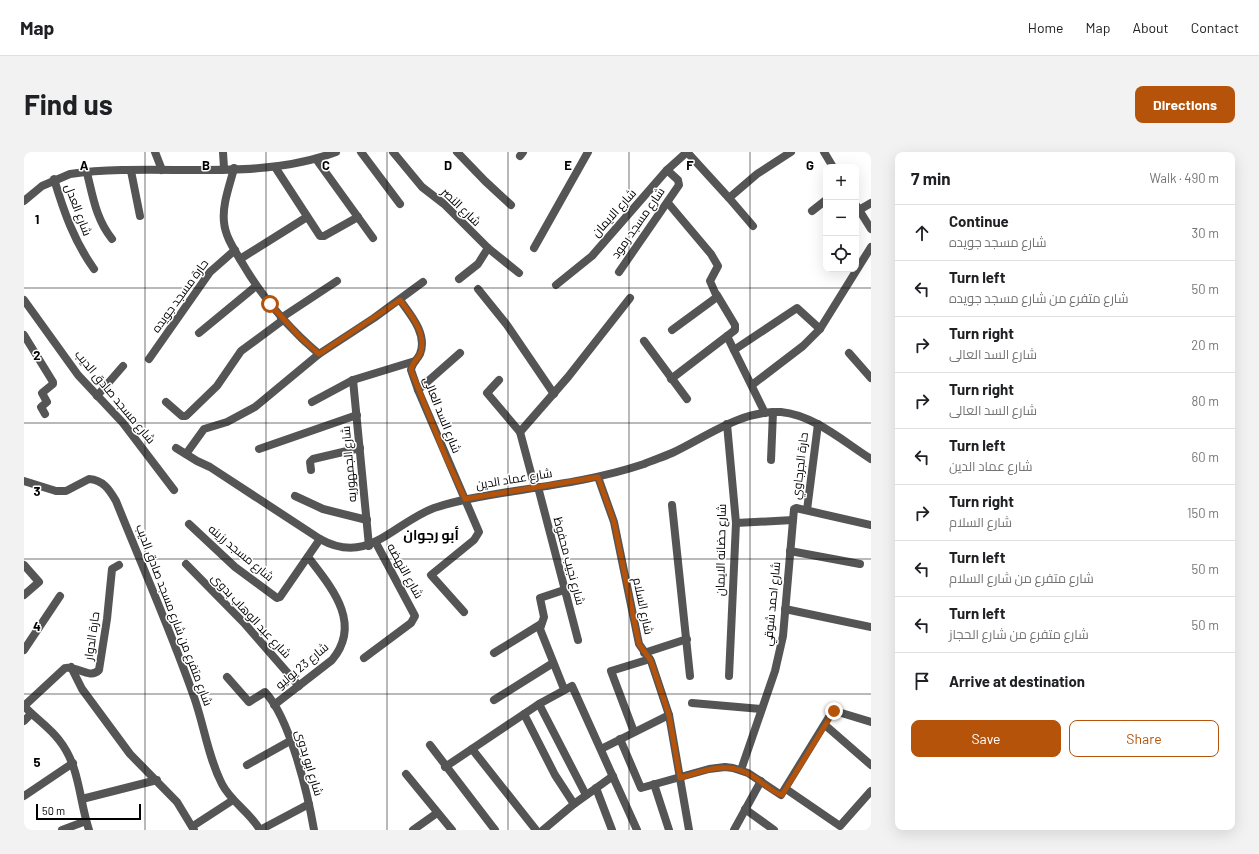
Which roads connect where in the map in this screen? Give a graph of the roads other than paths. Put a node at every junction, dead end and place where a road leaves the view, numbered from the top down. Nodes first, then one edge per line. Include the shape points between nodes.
1 (155, 152) edge
2 (223, 152) edge
3 (336, 152) edge
4 (361, 152) edge
5 (393, 152) edge
6 (457, 152) edge
7 (588, 152) edge
8 (687, 152) edge
9 (791, 152) edge
10 (824, 152) edge
11 (316, 159) junction
12 (831, 164) edge
13 (275, 167) junction
14 (224, 168) junction
15 (234, 168) junction
16 (162, 170) junction
17 (667, 170) junction
18 (131, 171) junction
19 (87, 172) junction
20 (54, 180) junction
21 (730, 198) junction
22 (24, 201) edge
23 (823, 202) edge
24 (668, 203) junction
25 (871, 203) edge
26 (400, 204) dead end
27 (511, 205) dead end
28 (859, 206) edge
29 (859, 210) edge
30 (812, 211) dead end
31 (140, 216) dead end
32 (307, 217) junction
33 (358, 217) junction
34 (753, 226) dead end
35 (871, 229) edge
36 (373, 238) dead end
37 (112, 239) dead end
38 (871, 247) edge
39 (488, 248) junction
40 (534, 248) dead end
41 (235, 250) junction
42 (240, 259) junction
43 (94, 269) dead end
44 (619, 272) dead end
45 (519, 273) dead end
46 (459, 279) dead end
47 (337, 281) dead end
48 (423, 282) dead end
49 (256, 286) junction
50 (556, 286) dead end
51 (478, 288) dead end
52 (717, 295) junction
53 (630, 298) dead end
54 (24, 300) edge
55 (400, 300) junction
56 (282, 319) junction
57 (672, 330) dead end
58 (820, 330) junction
59 (199, 333) dead end
60 (24, 335) edge
61 (727, 336) junction
62 (644, 341) dead end
63 (734, 350) junction
64 (460, 353) dead end
65 (319, 354) junction
66 (849, 354) dead end
67 (149, 360) dead end
68 (415, 361) junction
69 (123, 366) dead end
70 (871, 378) edge
71 (353, 380) junction
72 (499, 380) dead end
73 (671, 380) junction
74 (752, 385) junction
75 (418, 390) junction
76 (554, 394) junction
77 (97, 396) junction
78 (687, 399) dead end
79 (166, 402) dead end
80 (312, 402) dead end
81 (769, 413) junction
82 (46, 414) dead end
83 (357, 415) junction
84 (727, 424) junction
85 (818, 424) junction
86 (520, 432) junction
87 (176, 448) dead end
88 (360, 448) junction
89 (259, 449) dead end
90 (186, 454) junction
91 (871, 459) edge
92 (771, 460) dead end
93 (311, 470) dead end
94 (598, 477) junction
95 (24, 481) edge
96 (537, 488) junction
97 (174, 490) dead end
98 (295, 496) dead end
99 (465, 499) junction
100 (672, 505) dead end
101 (806, 510) junction
102 (367, 520) junction
103 (793, 520) junction
104 (736, 523) junction
105 (189, 524) dead end
106 (871, 525) edge
107 (320, 539) junction
108 (372, 544) junction
109 (790, 551) junction
110 (308, 557) junction
111 (186, 564) dead end
112 (860, 564) dead end
113 (24, 565) edge
114 (119, 565) dead end
115 (564, 590) junction
116 (24, 595) edge
117 (60, 596) dead end
118 (785, 609) junction
119 (464, 612) dead end
120 (541, 624) junction
121 (871, 628) edge
122 (686, 639) junction
123 (578, 640) dead end
124 (24, 650) edge
125 (494, 653) dead end
126 (647, 656) junction
127 (364, 658) dead end
128 (553, 662) junction
129 (71, 667) junction
130 (690, 676) dead end
131 (729, 676) dead end
132 (227, 677) dead end
133 (298, 686) junction
134 (564, 689) junction
135 (494, 700) dead end
136 (692, 703) dead end
137 (539, 704) junction
138 (274, 705) junction
139 (24, 706) edge
140 (761, 709) junction
141 (31, 714) junction
142 (524, 714) junction
143 (669, 715) junction
144 (24, 721) edge
145 (871, 722) edge
146 (824, 726) junction
147 (634, 732) junction
148 (620, 739) junction
149 (290, 741) junction
150 (430, 745) dead end
151 (472, 749) junction
152 (601, 749) junction
153 (73, 763) junction
154 (247, 765) dead end
155 (871, 765) edge
156 (445, 766) junction
157 (741, 770) junction
158 (406, 774) dead end
159 (613, 776) junction
160 (680, 778) junction
161 (157, 780) junction
162 (761, 782) junction
163 (654, 784) junction
164 (596, 788) junction
165 (871, 791) edge
166 (784, 792) junction
167 (586, 795) junction
168 (24, 796) edge
169 (82, 799) junction
170 (233, 800) junction
171 (309, 804) junction
172 (574, 804) junction
173 (745, 809) junction
174 (437, 812) junction
175 (86, 821) junction
176 (193, 828) edge
177 (62, 830) edge
178 (89, 830) edge
179 (260, 830) edge
180 (314, 830) edge
181 (413, 830) edge
182 (452, 830) edge
183 (495, 830) edge
184 (536, 830) edge
185 (543, 830) edge
186 (612, 830) edge
187 (637, 830) edge
188 (669, 830) edge
189 (689, 830) edge
190 (734, 830) edge
191 (774, 830) edge

1 - 16 street
2 - 14 street
3 - 11 street
4 - 26 street
5 - 39 street, شارع النصر via 422,187 444,204
6 - 27 street
7 - 40 street
8 - 17 street, شارع الايمان
8 - 21 street
9 - 21 street via 757,174
10 - 12 street
11 - 13 street
11 - 33 street
13 - 15 street
13 - 32 street
14 - 15 street
14 - 16 street
15 - 41 street via 224,216 228,238
16 - 18 street
17 - 24 street, شارع مسجد رمود via 679,182
17 - 50 street, شارع الايمان via 592,256
18 - 19 street
18 - 31 street
19 - 20 street via 70,174
19 - 37 street via 96,212 103,228
20 - 22 street
20 - 43 street, شارع العدل via 70,228
21 - 34 street
23 - 30 street
24 - 44 street, شارع مسجد رمود
24 - 52 street via 718,264 710,281
25 - 28 street
29 - 35 street
32 - 33 street via 321,237
32 - 42 street
33 - 36 street
38 - 58 street
39 - 45 street, شارع النصر
39 - 46 street via 478,264
41 - 42 street
41 - 67 street, حارة مسجد جويده via 210,272
42 - 49 street
47 - 56 street
48 - 55 street
49 - 56 street
49 - 59 street
51 - 76 street via 507,325
52 - 57 street via 716,299
52 - 61 street via 735,325 735,330
53 - 76 street
54 - 77 street, شارع مسجد صادق الديب via 78,375
55 - 65 street
55 - 68 street, شارع السد العالى via 418,329 421,348
56 - 65 street
56 - 79 street via 241,351 217,386 186,416 182,416
58 - 63 street via 796,308
58 - 74 street
60 - 82 street via 54,382 42,394 47,401 41,407
61 - 63 street
61 - 73 street
62 - 73 street
63 - 74 street
64 - 75 street
65 - 90 street via 255,407 231,420 204,429
66 - 70 street
68 - 71 street
68 - 75 street, شارع السد العالى via 411,370
69 - 77 street
71 - 80 street
71 - 83 street, شارع الجمهوريه
72 - 86 street via 487,392
73 - 78 street
74 - 81 street
75 - 99 street, شارع السد العالى
76 - 86 street
77 - 97 street, شارع مسجد صادق الديب via 123,423
81 - 84 street, شارع عماد الدين
81 - 85 street, شارع عماد الدين via 798,416
81 - 92 street
83 - 88 street, شارع الجمهوريه
83 - 89 street
84 - 94 street, شارع عماد الدين via 671,453
84 - 104 street, شارع حضانه الايمان
85 - 91 street, شارع عماد الدين
85 - 101 street, حارة الجرجاوي
86 - 96 street, شارع نجيب محفوظ
87 - 90 street, شارع عماد الدين
88 - 93 street via 313,459 310,462
88 - 102 street, شارع الجمهوريه
90 - 107 street, شارع عماد الدين
94 - 96 street, شارع عماد الدين
94 - 126 street, شارع السلام via 614,522 638,641
95 - 170 street, شارع متفرع من شارع مسجد صادق الديب via 61,492 72,490 89,478 106,485 116,501 168,626 195,698 217,774 222,786
96 - 99 street, شارع عماد الدين
96 - 115 street, شارع نجيب محفوظ
98 - 102 street via 323,510
99 - 108 street, شارع عماد الدين via 417,516
99 - 119 street, شارع السد العالى via 479,532 474,540 431,575
100 - 122 street
101 - 103 street, شارع احمد شوقي via 794,508
101 - 106 street
102 - 108 street, شارع الجمهوريه
103 - 104 street
103 - 109 street, شارع احمد شوقي
104 - 131 street, شارع حضانه الايمان
105 - 110 street, شارع مسجد رزينه via 235,567 278,598
107 - 108 street, شارع عماد الدين via 331,546 345,549
107 - 110 street
108 - 127 street, شارع النهضه via 413,610 415,618
109 - 112 street
109 - 118 street, شارع احمد شوقي
110 - 133 street, شارع 23 يوليو via 335,596 344,619 345,630 344,641 332,660
111 - 133 street, شارع عبد الوهاب بدوى via 245,624
113 - 116 street via 39,582
114 - 129 street, حارة الدوار via 112,569 99,670 90,674
115 - 120 street via 540,597 544,617
115 - 123 street, شارع نجيب محفوظ
117 - 124 street
118 - 121 street
118 - 140 street, شارع احمد شوقي via 775,671
120 - 125 street
120 - 128 street via 540,631
122 - 126 street
122 - 130 street
126 - 143 street, شارع السلام
126 - 147 street via 611,671
128 - 134 street
128 - 135 street
129 - 139 street, حارة الدوار via 62,670
129 - 161 street via 82,689 130,754
132 - 138 street via 249,702 265,692
133 - 138 street, شارع 23 يوليو
134 - 137 street
134 - 152 street via 573,687
136 - 140 street
137 - 142 street
137 - 167 street
138 - 149 street, شارع ابو بدوى
139 - 141 street
140 - 157 street, شارع احمد شوقي
141 - 144 street
141 - 153 street via 60,741
142 - 151 street
142 - 172 street via 555,775
143 - 147 street
143 - 160 street, شارع السلام
145 - 146 street via 834,711
146 - 155 street
146 - 166 street
147 - 148 street
148 - 152 street
148 - 163 street via 641,788
149 - 154 street
149 - 171 street, شارع ابو بدوى
150 - 156 street
151 - 156 street
151 - 184 street
152 - 159 street
153 - 168 street
153 - 169 street
156 - 183 street
157 - 160 street via 717,768
157 - 162 street
158 - 174 street
159 - 164 street
159 - 187 street
160 - 163 street
160 - 189 street, شارع السلام
161 - 169 street
161 - 176 street via 177,802
162 - 166 street
162 - 173 street
163 - 188 street
164 - 167 street
164 - 186 street
165 - 166 street via 840,826
167 - 172 street
169 - 175 street
170 - 176 street
170 - 179 street, شارع متفرع من شارع مسجد صادق الديب via 248,813
171 - 179 street
171 - 180 street, شارع ابو بدوى
172 - 185 street
173 - 190 street
173 - 191 street
174 - 181 street
174 - 182 street
175 - 177 street
175 - 178 street

